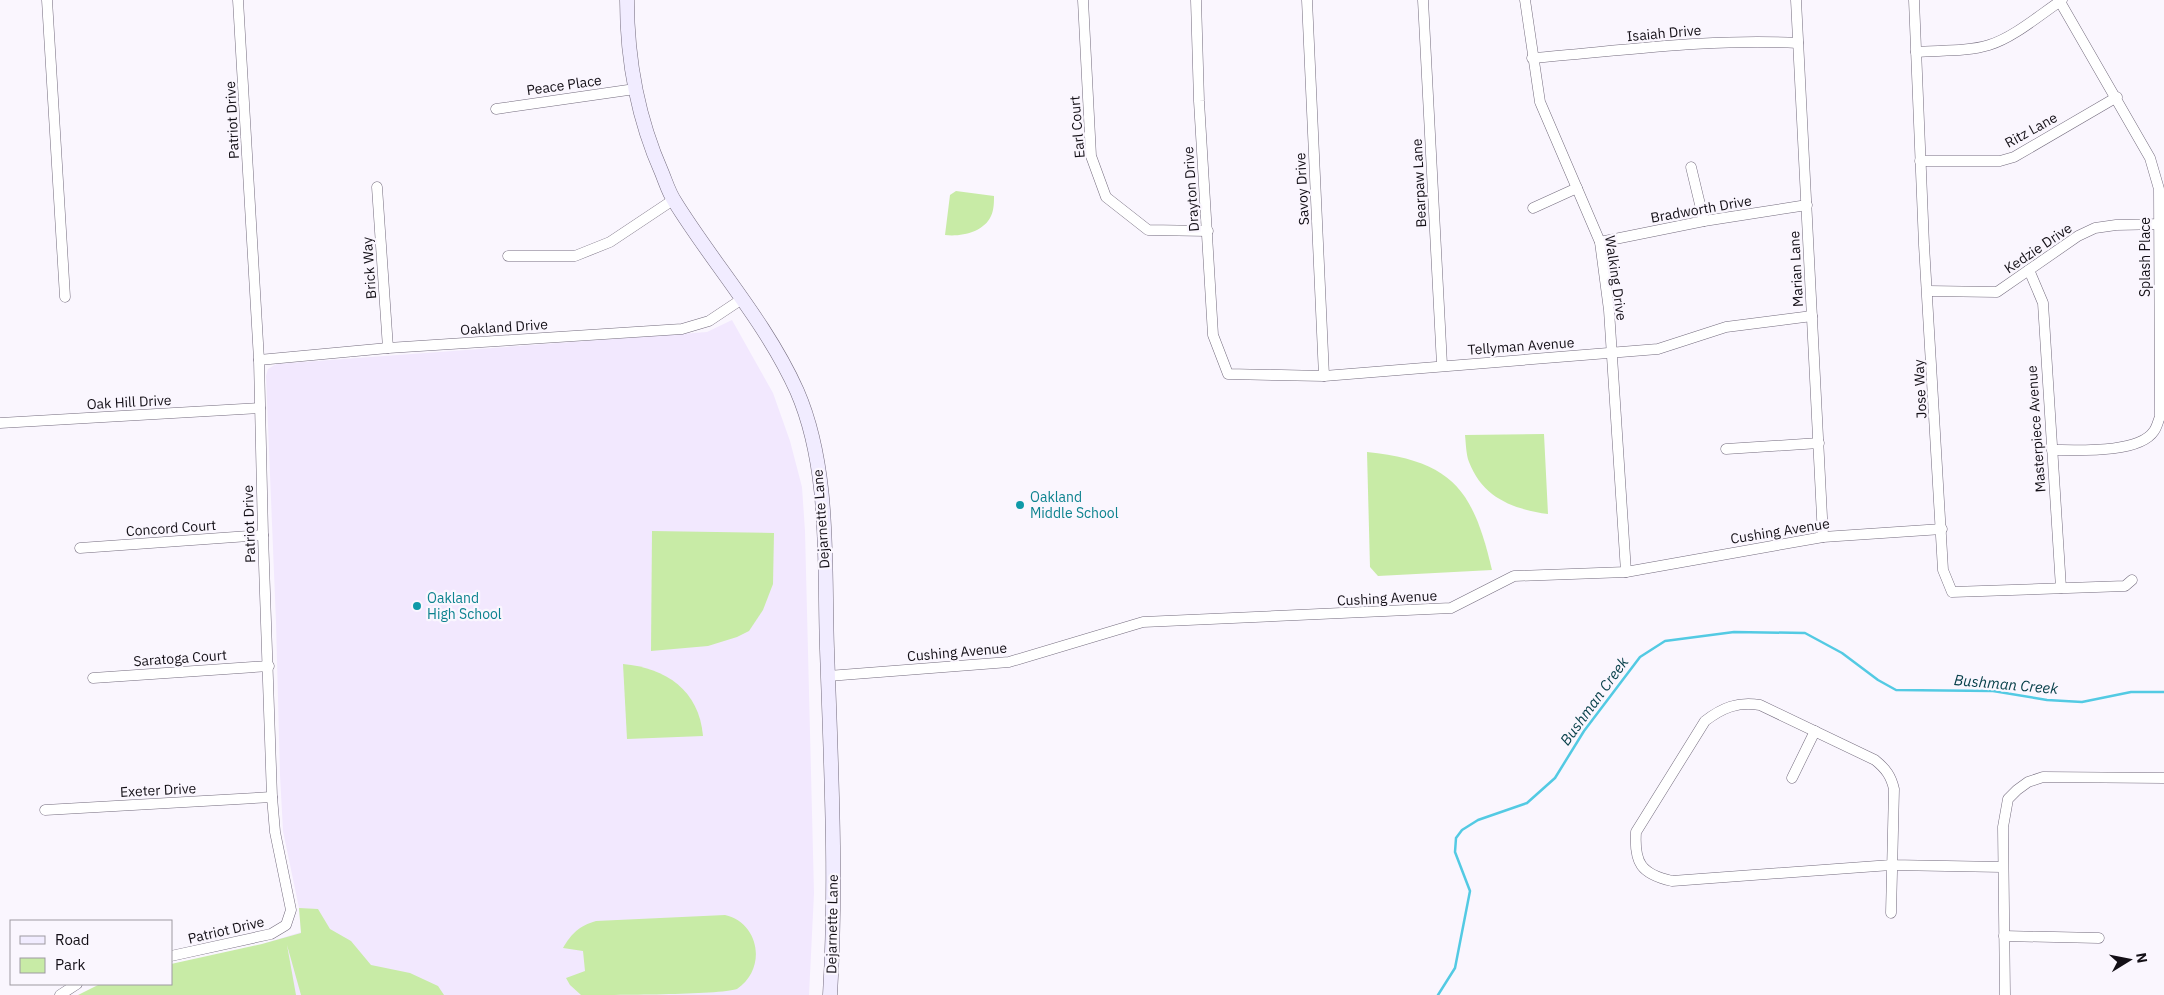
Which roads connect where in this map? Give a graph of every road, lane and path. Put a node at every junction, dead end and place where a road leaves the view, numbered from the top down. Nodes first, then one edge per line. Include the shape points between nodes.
1 (47, 0) edge
2 (238, 0) edge
3 (627, 0) edge
4 (1083, 0) edge
5 (1196, 0) edge
6 (1307, 0) edge
7 (1423, 0) edge
8 (1525, 0) edge
9 (1796, 0) edge
10 (1914, 0) edge
11 (2061, 0) edge
12 (1798, 43) junction
13 (1916, 52) junction
14 (1532, 58) junction
15 (635, 89) junction
16 (2117, 97) junction
17 (496, 109) dead end
18 (1920, 161) junction
19 (1691, 168) dead end
20 (377, 187) dead end
21 (1577, 188) junction
22 (673, 200) junction
23 (1807, 205) junction
24 (1533, 208) dead end
25 (1704, 221) junction
26 (2161, 224) edge
27 (1208, 231) junction
28 (1600, 242) junction
29 (508, 256) dead end
30 (2029, 270) junction
31 (1928, 291) junction
32 (65, 298) dead end
33 (742, 299) junction
34 (1812, 316) junction
35 (388, 348) junction
36 (1611, 352) junction
37 (260, 360) junction
38 (1442, 366) junction
39 (1228, 374) joint
40 (1324, 376) junction
41 (260, 408) junction
42 (0, 423) edge
43 (1819, 443) junction
44 (1726, 449) dead end
45 (2052, 450) junction
46 (1942, 529) junction
47 (263, 535) junction
48 (1823, 537) junction
49 (80, 548) dead end
50 (1626, 572) junction
51 (2132, 580) dead end
52 (2061, 588) junction
53 (269, 666) junction
54 (828, 676) junction
55 (93, 678) dead end
56 (1815, 731) junction
57 (1792, 778) dead end
58 (2164, 778) edge
59 (272, 797) junction
60 (45, 810) dead end
61 (1891, 866) junction
62 (2002, 867) junction
63 (1891, 913) dead end
64 (2004, 936) junction
65 (2099, 938) dead end
66 (172, 956) edge
67 (76, 985) edge
68 (60, 995) edge
69 (830, 995) edge
70 (2005, 995) edge

1 - 32 street
2 - 37 street, Patriot Drive
3 - 15 main road, Dejarnette Lane
4 - 27 street, Earl Court via 1091,156 1106,197 1148,230
5 - 27 street, Drayton Drive
6 - 40 street, Savoy Drive
7 - 38 street, Bearpaw Lane
8 - 14 street, Walking Drive
9 - 12 street, Marian Lane
10 - 13 street, Jose Way
11 - 13 street via 1991,45
11 - 16 street, Splash Place
12 - 14 street, Isaiah Drive via 1702,44
12 - 23 street, Marian Lane
13 - 18 street, Jose Way
14 - 21 street, Walking Drive via 1540,102
15 - 17 street, Peace Place
15 - 22 main road, Dejarnette Lane via 650,146
16 - 18 street, Ritz Lane via 2014,157 2000,161
16 - 26 street, Splash Place via 2150,158 2159,189
18 - 31 street, Jose Way
19 - 25 street
20 - 35 street, Brick Way
21 - 24 street
21 - 28 street, Walking Drive
22 - 29 street via 610,242 575,256
22 - 33 main road, Dejarnette Lane
23 - 25 street, Bradworth Drive
23 - 34 street, Marian Lane
25 - 28 street, Bradworth Drive
26 - 30 street, Kedzie Drive via 2095,228
26 - 45 street, Splash Place via 2160,417 2154,433 2118,449
27 - 39 street, Drayton Drive via 1213,335
28 - 36 street, Walking Drive
30 - 31 street, Kedzie Drive via 1997,292
30 - 45 street, Masterpiece Avenue via 2043,304
31 - 46 street, Jose Way
33 - 35 street, Oakland Drive via 709,322 682,329
33 - 54 main road, Dejarnette Lane via 797,391 812,435 821,483
34 - 36 street, Tellyman Avenue via 1726,327 1658,349
34 - 43 street, Marian Lane
35 - 37 street, Oakland Drive
36 - 38 street, Tellyman Avenue
36 - 50 street, Walking Drive
37 - 41 street, Patriot Drive
38 - 40 street, Tellyman Avenue
39 - 40 street, Tellyman Avenue
41 - 42 street, Oak Hill Drive
41 - 47 street, Patriot Drive
43 - 44 street
43 - 48 street, Marian Lane
45 - 52 street, Masterpiece Avenue
46 - 48 street, Cushing Avenue
46 - 52 street, Jose Way via 1943,570 1952,592
47 - 49 street, Concord Court
47 - 53 street, Patriot Drive
48 - 50 street, Cushing Avenue
50 - 54 street, Cushing Avenue via 1514,576 1451,608 1143,622 1009,662
51 - 52 street, Jose Way via 2125,586
53 - 55 street, Saratoga Court
53 - 59 street, Patriot Drive
54 - 69 main road, Dejarnette Lane via 834,856
56 - 57 street
56 - 61 street via 1876,760 1891,778 1894,789
56 - 61 street via 1751,703 1727,707 1704,721 1636,832 1636,854 1640,864 1648,873 1672,880
58 - 62 street via 2052,776 2028,782 2008,799 2003,827
59 - 60 street, Exeter Drive
59 - 66 street, Patriot Drive via 275,832 291,910 286,925 272,934
61 - 62 street
61 - 63 street
62 - 64 street
64 - 65 street
64 - 70 street
67 - 68 street

